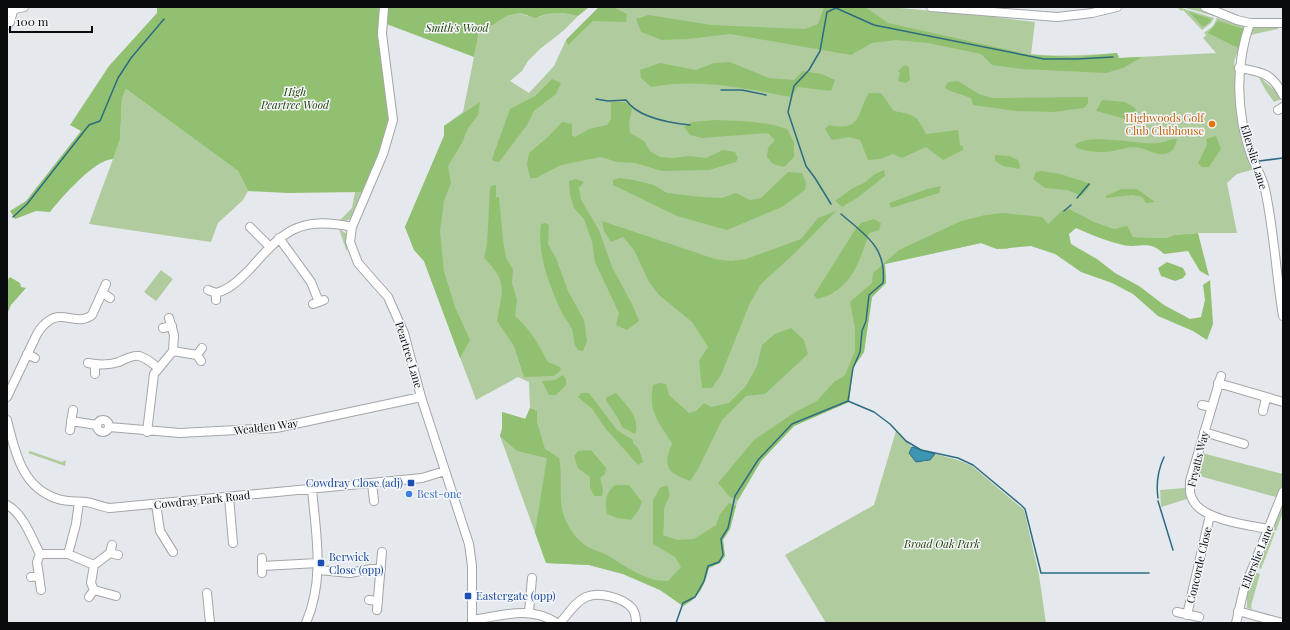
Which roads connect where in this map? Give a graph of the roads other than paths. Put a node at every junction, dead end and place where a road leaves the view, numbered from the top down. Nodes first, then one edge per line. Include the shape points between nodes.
1 (24, 7) edge
2 (384, 7) edge
3 (931, 7) edge
4 (1117, 7) edge
5 (1205, 7) edge
6 (10, 11) edge
7 (1250, 23) junction
8 (1283, 23) edge
9 (7, 25) edge
10 (1239, 68) junction
11 (1283, 95) edge
12 (250, 227) dead end
13 (352, 227) junction
14 (279, 238) junction
15 (270, 246) junction
16 (106, 284) dead end
17 (103, 292) junction
18 (214, 294) dead end
19 (110, 298) dead end
20 (319, 302) dead end
21 (1283, 316) edge
22 (163, 328) dead end
23 (172, 351) junction
24 (27, 354) junction
25 (200, 355) dead end
26 (35, 358) dead end
27 (158, 368) junction
28 (94, 374) dead end
29 (7, 397) edge
30 (421, 397) junction
31 (1266, 398) junction
32 (1283, 402) edge
33 (1202, 405) dead end
34 (1211, 407) junction
35 (74, 410) dead end
36 (1263, 411) dead end
37 (7, 420) edge
38 (71, 421) junction
39 (70, 430) dead end
40 (147, 432) junction
41 (1204, 432) junction
42 (1244, 444) dead end
43 (445, 471) junction
44 (372, 483) junction
45 (312, 489) junction
46 (1283, 492) edge
47 (229, 497) junction
48 (79, 502) junction
49 (374, 503) dead end
50 (10, 504) edge
51 (156, 504) junction
52 (1210, 515) junction
53 (1268, 530) junction
54 (229, 538) dead end
55 (112, 544) dead end
56 (172, 546) dead end
57 (382, 552) dead end
58 (40, 554) junction
59 (68, 554) junction
60 (94, 565) junction
61 (262, 566) dead end
62 (318, 566) junction
63 (381, 569) junction
64 (532, 576) dead end
65 (41, 590) dead end
66 (116, 596) dead end
67 (205, 597) dead end
68 (369, 600) dead end
69 (378, 601) junction
70 (377, 610) dead end
71 (1238, 611) junction
72 (529, 612) junction
73 (1177, 612) dead end
74 (1187, 615) junction
75 (1199, 617) dead end
76 (472, 622) edge
77 (210, 623) edge
78 (306, 623) edge
79 (556, 623) edge
80 (560, 623) edge
81 (636, 623) edge
82 (1236, 623) edge
83 (1282, 623) edge

1 - 6 street
2 - 13 street, Peartree Lane via 382,34 392,127
3 - 4 street via 1057,17
5 - 7 street
6 - 9 street via 10,22
7 - 8 street
7 - 10 street, Ellerslie Lane
10 - 11 street via 1266,74 1278,84
10 - 21 street, Ellerslie Lane via 1242,116 1251,155 1265,189
12 - 15 street
13 - 14 street via 334,223 314,223 297,228
13 - 30 street, Peartree Lane via 350,242 355,258 393,307 404,333
14 - 15 street
14 - 20 street via 311,282
15 - 18 street via 238,281
16 - 17 street
17 - 19 street
17 - 24 street via 88,319 50,319 36,334
22 - 23 street via 171,322 174,335
23 - 25 street
23 - 27 street
24 - 26 street
24 - 29 street
27 - 28 street via 139,356 113,363 92,364
27 - 40 street via 152,381 153,399
30 - 40 street, Wealden Way via 276,428 213,432
30 - 43 street, Peartree Lane
31 - 32 street
31 - 34 street, Fryatts Way via 1220,379
31 - 36 street
33 - 34 street
34 - 41 street, Fryatts Way
35 - 38 street
37 - 48 street, Cowdray Park Road via 19,464 32,482 52,497
38 - 39 street
38 - 40 street, Wealden Way via 97,425 102,432 109,427
41 - 42 street
41 - 52 street, Fryatts Way via 1190,481 1190,492 1197,506
43 - 44 street, Cowdray Park Road via 422,478
43 - 76 street, Peartree Lane via 469,544 472,566
44 - 45 street, Cowdray Park Road
44 - 49 street
45 - 47 street, Cowdray Park Road
45 - 62 street
46 - 53 street, Ellerslie Lane
47 - 51 street, Cowdray Park Road
47 - 54 street
48 - 51 street, Cowdray Park Road via 110,508
48 - 59 street
50 - 58 street via 27,528
51 - 56 street via 160,531
52 - 53 street, Fryatts Way
52 - 74 street, Concorde Close
53 - 71 street, Ellerslie Lane via 1244,589
55 - 60 street via 114,554
57 - 63 street
58 - 59 street
58 - 65 street via 35,576
59 - 60 street
60 - 66 street via 92,594
61 - 62 street
62 - 63 street via 350,573
62 - 78 street via 313,607
63 - 69 street
64 - 72 street
67 - 77 street
68 - 69 street
69 - 70 street
71 - 82 street, Ellerslie Lane
71 - 83 street
72 - 76 street
72 - 79 street
73 - 74 street, Concorde Close
74 - 75 street, Concorde Close
80 - 81 street via 580,600 592,595 606,595 627,604 633,609

